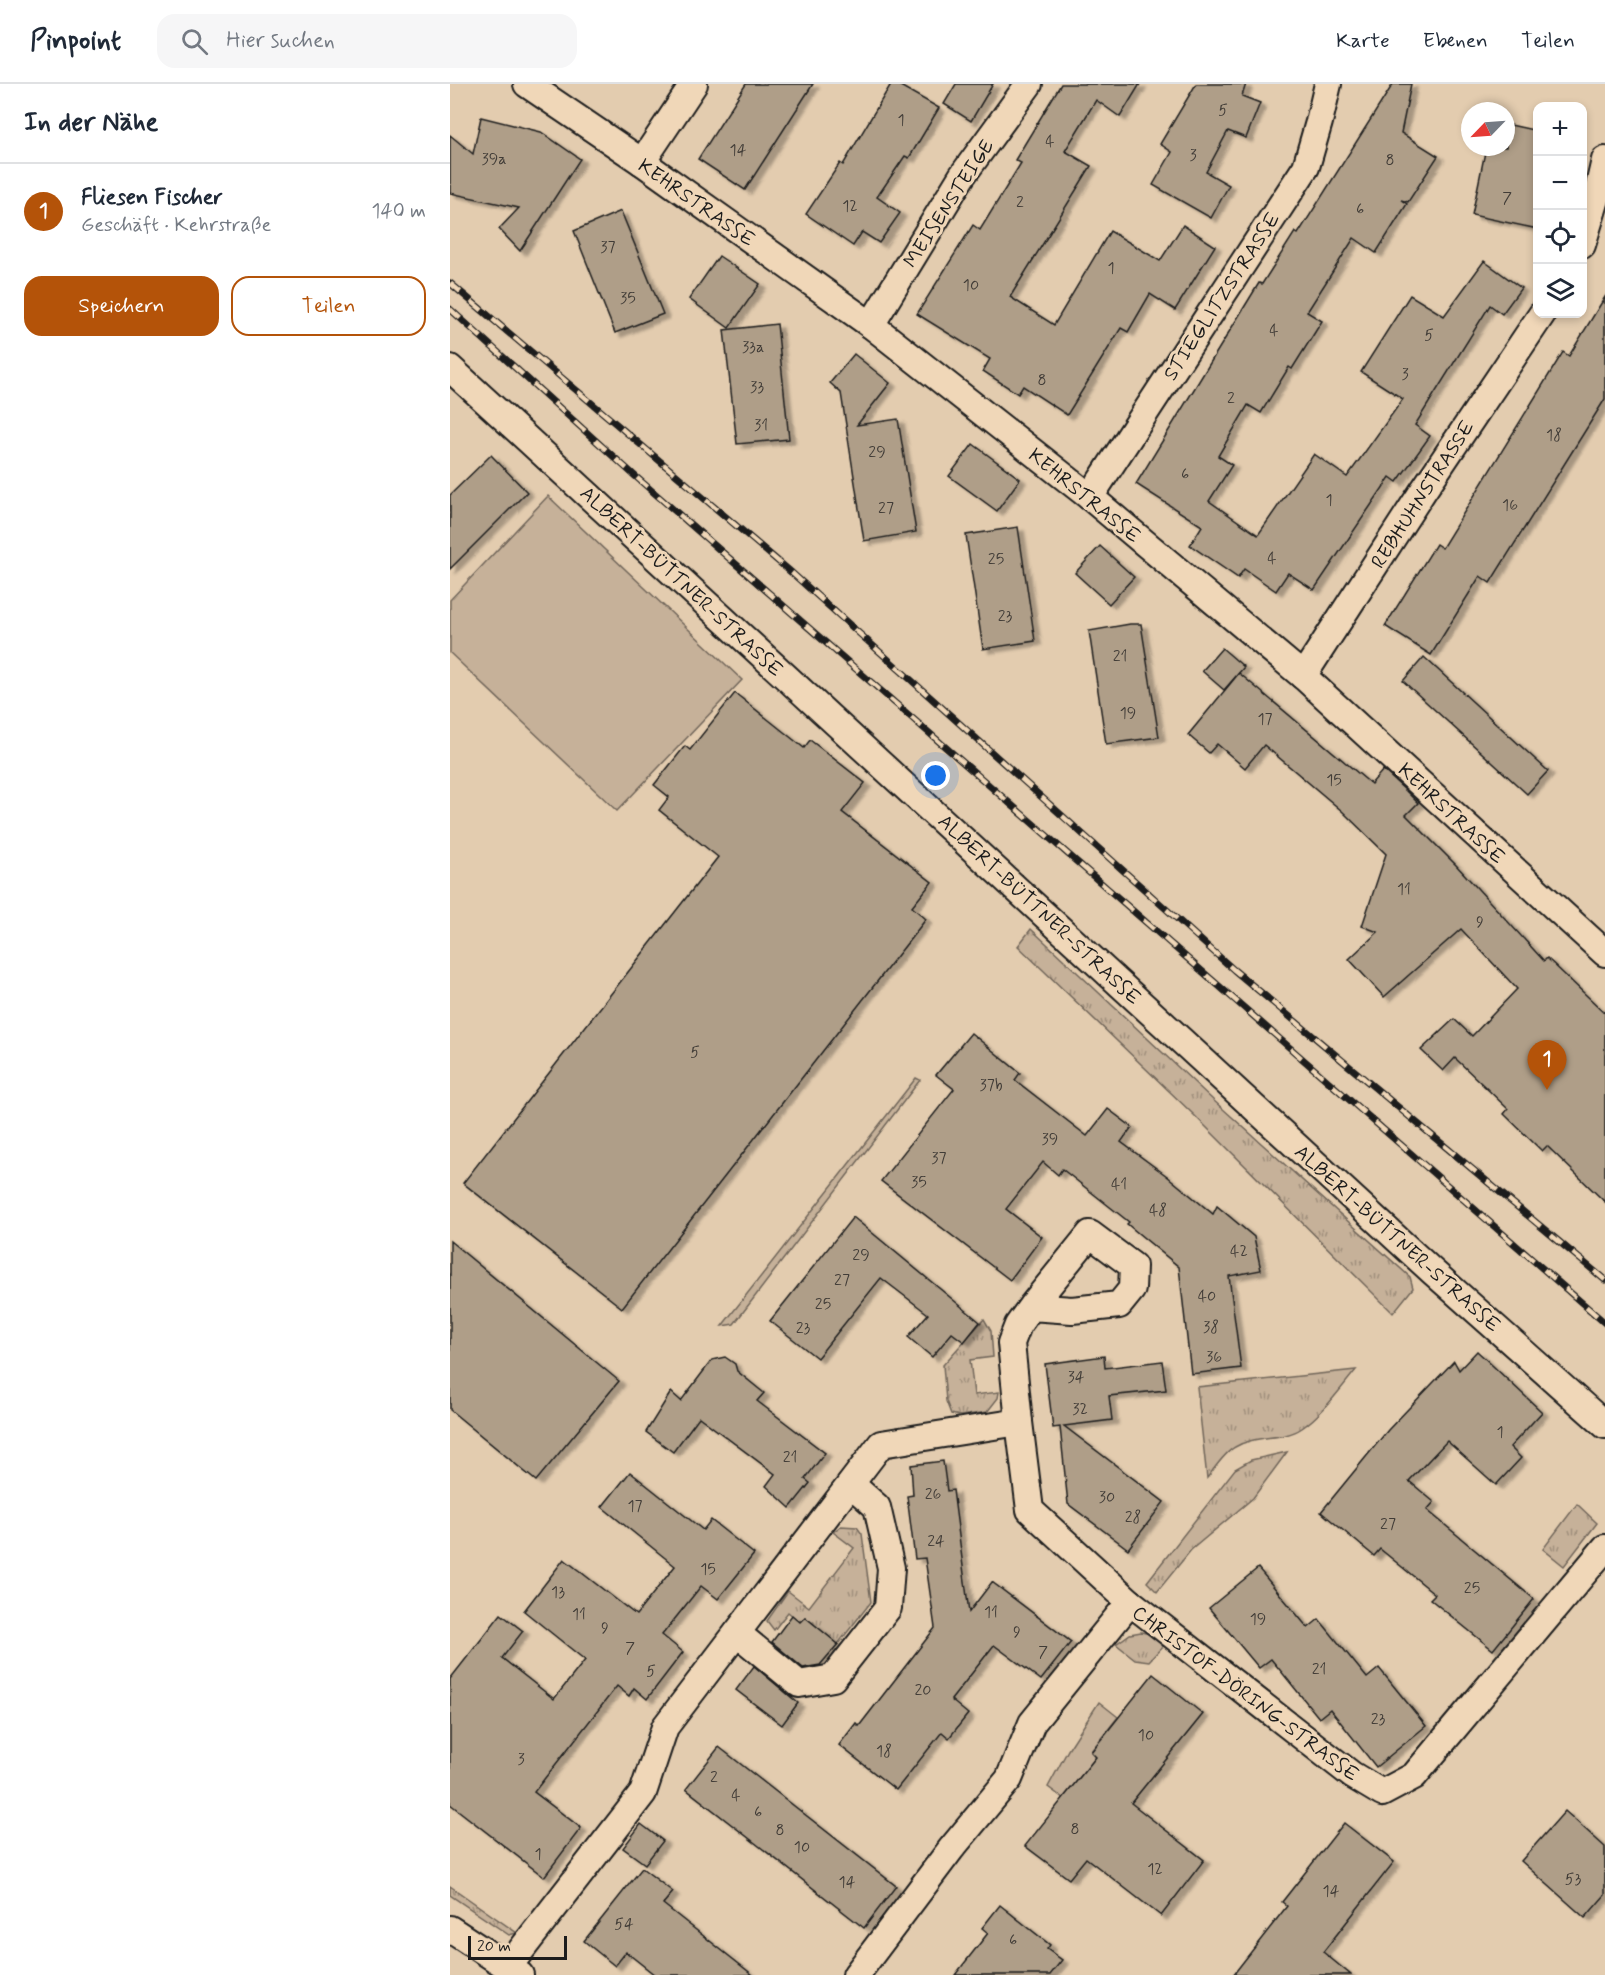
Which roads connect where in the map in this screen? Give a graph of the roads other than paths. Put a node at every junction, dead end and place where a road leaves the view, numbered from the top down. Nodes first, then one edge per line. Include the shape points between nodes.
1 (527, 84) edge
2 (694, 84) edge
3 (1029, 84) edge
4 (1328, 84) edge
5 (1605, 160) edge
6 (642, 162) junction
7 (1587, 227) edge
8 (1539, 318) edge
9 (871, 326) junction
10 (450, 368) edge
11 (1089, 497) junction
12 (1303, 676) junction
13 (1605, 953) edge
14 (1031, 1307) dead end
15 (1019, 1422) junction
16 (1605, 1425) edge
17 (851, 1484) junction
18 (1605, 1548) edge
19 (1130, 1602) junction
20 (737, 1633) junction
21 (450, 1929) edge
22 (514, 1971) edge
23 (856, 1975) edge

1 - 6 street, KEHRSTRASSE
2 - 6 street
3 - 9 street, MEISENSTEIGE via 963,176
4 - 11 street, STIEGLITZSTRASSE via 1306,167
5 - 7 street
6 - 9 street, KEHRSTRASSE
8 - 12 street, REBHUHNSTRASSE
9 - 11 street, KEHRSTRASSE
10 - 16 street, ALBERT-BÜTTNER-STRASSE via 1433,1272
11 - 12 street, KEHRSTRASSE
12 - 13 street, KEHRSTRASSE
14 - 15 street via 1011,1343
15 - 17 street via 881,1444
15 - 19 street via 1030,1510
17 - 20 street
17 - 20 street via 877,1507 891,1568 888,1608 833,1678 799,1684
18 - 19 street, CHRISTOF-DÖRING-STRASSE via 1414,1776 1382,1793 1352,1775
19 - 23 street, CHRISTOF-DÖRING-STRASSE via 1032,1723 1009,1779
20 - 22 street via 665,1726 643,1793
21 - 22 street

